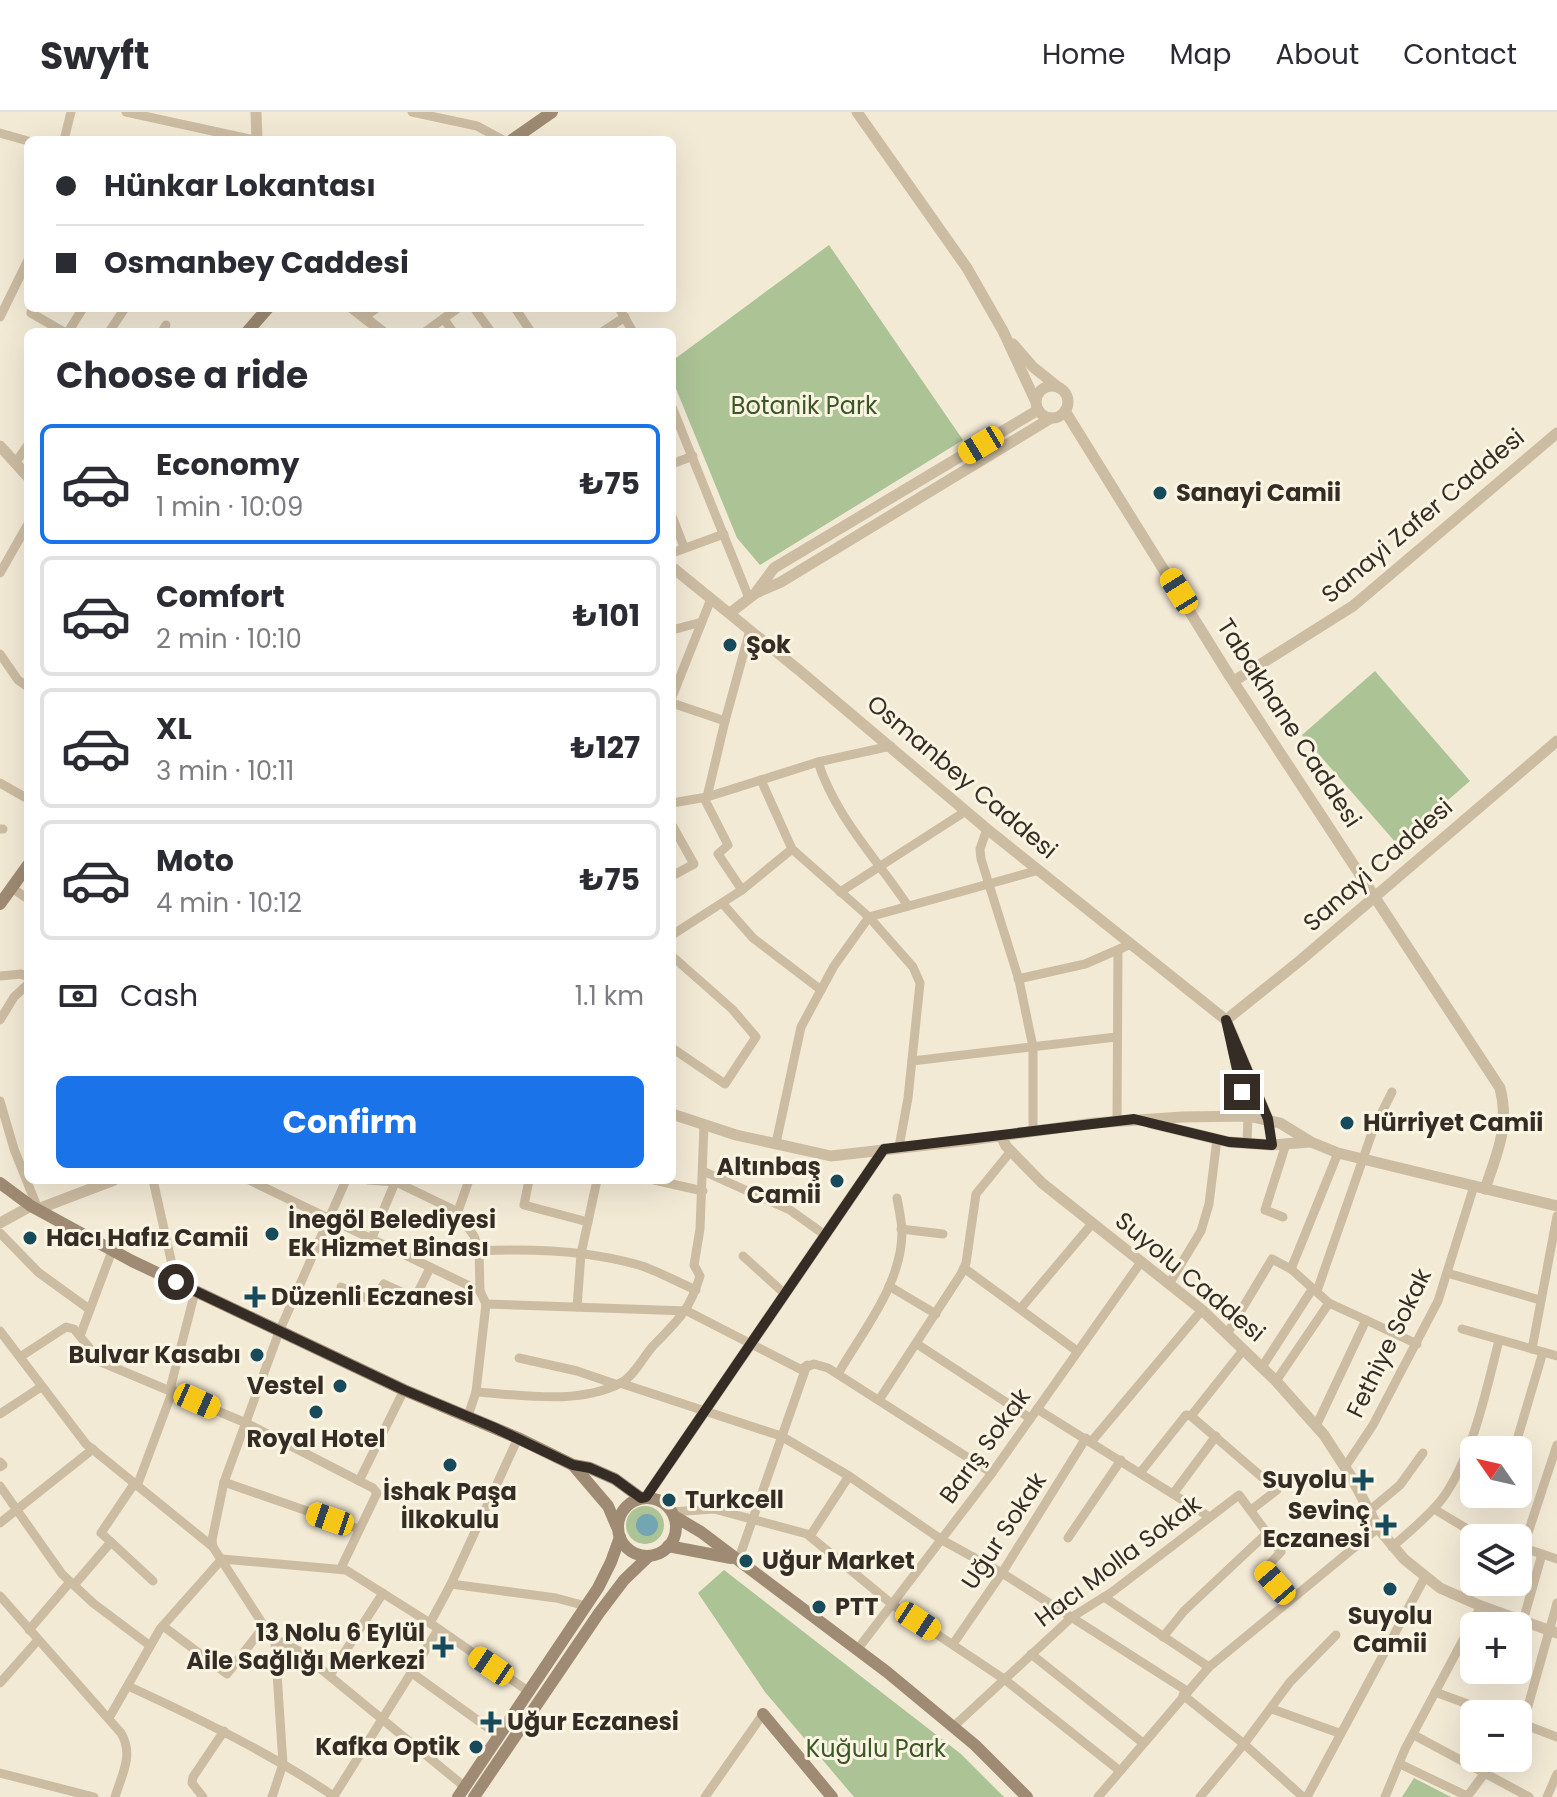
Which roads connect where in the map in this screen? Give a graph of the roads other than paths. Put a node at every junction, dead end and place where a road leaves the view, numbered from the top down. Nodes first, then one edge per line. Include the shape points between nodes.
1 (71, 112) edge
2 (126, 112) edge
3 (256, 112) edge
4 (412, 112) edge
5 (550, 112) edge
6 (857, 112) edge
7 (0, 133) edge
8 (65, 136) edge
9 (237, 136) edge
10 (256, 136) edge
11 (501, 136) edge
12 (517, 136) edge
13 (24, 140) edge
14 (24, 268) edge
15 (34, 312) edge
16 (258, 312) edge
17 (357, 312) edge
18 (371, 312) edge
19 (453, 312) edge
20 (622, 312) edge
21 (0, 317) edge
22 (364, 317) junction
23 (444, 319) junction
24 (60, 328) edge
25 (244, 328) edge
26 (376, 328) edge
27 (431, 328) edge
28 (450, 328) edge
29 (606, 328) edge
30 (1003, 331) junction
31 (1060, 389) junction
32 (1036, 405) junction
33 (1065, 411) junction
34 (676, 416) edge
35 (1051, 418) junction
36 (1557, 433) edge
37 (0, 446) edge
38 (24, 451) edge
39 (693, 456) junction
40 (676, 462) edge
41 (15, 463) junction
42 (24, 473) edge
43 (888, 500) junction
44 (895, 513) junction
45 (676, 526) edge
46 (24, 531) edge
47 (724, 534) junction
48 (684, 547) junction
49 (676, 551) edge
50 (676, 570) edge
51 (0, 573) edge
52 (752, 596) junction
53 (711, 599) junction
54 (730, 613) junction
55 (702, 622) junction
56 (676, 629) edge
57 (750, 630) junction
58 (0, 654) edge
59 (4, 669) edge
60 (1234, 681) junction
61 (24, 684) edge
62 (676, 687) edge
63 (676, 704) edge
64 (725, 721) junction
65 (1557, 741) edge
66 (891, 746) junction
67 (818, 762) junction
68 (761, 780) junction
69 (0, 783) edge
70 (24, 797) edge
71 (705, 798) junction
72 (676, 802) edge
73 (966, 811) junction
74 (987, 829) junction
75 (676, 832) edge
76 (792, 849) junction
77 (882, 865) junction
78 (1039, 870) junction
79 (24, 872) edge
80 (676, 874) edge
81 (989, 883) junction
82 (14, 888) junction
83 (742, 890) junction
84 (840, 892) junction
85 (24, 896) edge
86 (1375, 897) junction
87 (0, 903) edge
88 (722, 903) junction
89 (908, 906) junction
90 (869, 917) junction
91 (676, 932) edge
92 (1131, 944) junction
93 (1118, 951) junction
94 (676, 960) edge
95 (24, 975) edge
96 (0, 976) edge
97 (1018, 979) junction
98 (24, 988) edge
99 (821, 990) junction
100 (0, 1020) edge
101 (1226, 1020) junction
102 (1116, 1037) junction
103 (1033, 1047) junction
104 (676, 1051) edge
105 (912, 1061) junction
106 (1392, 1092) dead end
107 (0, 1101) edge
108 (676, 1115) edge
109 (1248, 1116) junction
110 (1134, 1119) junction
111 (1268, 1119) junction
112 (1117, 1121) junction
113 (704, 1125) junction
114 (1033, 1131) junction
115 (1001, 1136) junction
116 (1217, 1139) junction
117 (1311, 1142) junction
118 (776, 1143) junction
119 (1247, 1144) junction
120 (1286, 1144) junction
121 (1272, 1145) junction
122 (899, 1147) junction
123 (884, 1149) junction
124 (1011, 1151) junction
125 (1338, 1153) junction
126 (1363, 1159) junction
127 (703, 1171) junction
128 (24, 1178) edge
129 (0, 1183) edge
130 (26, 1184) edge
131 (103, 1184) edge
132 (154, 1184) edge
133 (267, 1184) edge
134 (344, 1184) edge
135 (395, 1184) edge
136 (402, 1184) edge
137 (468, 1184) edge
138 (528, 1184) edge
139 (596, 1184) edge
140 (672, 1184) edge
141 (1480, 1187) junction
142 (703, 1191) junction
143 (897, 1198) dead end
144 (1557, 1206) edge
145 (34, 1208) junction
146 (457, 1214) junction
147 (1557, 1216) edge
148 (1283, 1217) dead end
149 (327, 1218) junction
150 (588, 1222) junction
151 (0, 1223) edge
152 (1091, 1225) junction
153 (901, 1229) junction
154 (0, 1233) edge
155 (943, 1234) dead end
156 (825, 1235) junction
157 (371, 1240) junction
158 (112, 1251) junction
159 (479, 1251) junction
160 (581, 1254) junction
161 (743, 1256) dead end
162 (1141, 1262) junction
163 (430, 1268) junction
164 (964, 1268) junction
165 (1291, 1269) junction
166 (1447, 1273) junction
167 (176, 1282) junction
168 (1169, 1284) junction
169 (889, 1286) junction
170 (341, 1287) dead end
171 (1315, 1289) junction
172 (696, 1290) junction
173 (480, 1291) junction
174 (195, 1292) junction
175 (785, 1294) junction
176 (1540, 1300) junction
177 (1329, 1303) junction
178 (486, 1304) junction
179 (577, 1307) junction
180 (1021, 1308) junction
181 (89, 1309) junction
182 (1202, 1310) junction
183 (687, 1311) junction
184 (936, 1314) junction
185 (1366, 1320) junction
186 (1462, 1329) dead end
187 (0, 1331) edge
188 (279, 1332) junction
189 (1227, 1334) junction
190 (80, 1336) junction
191 (1499, 1340) junction
192 (751, 1344) junction
193 (917, 1344) junction
194 (1417, 1344) junction
195 (1244, 1349) junction
196 (1532, 1349) junction
197 (1077, 1351) junction
198 (1543, 1352) junction
199 (1557, 1356) edge
200 (20, 1357) junction
201 (519, 1358) dead end
202 (807, 1365) junction
203 (1262, 1367) junction
204 (838, 1374) junction
205 (1276, 1381) junction
206 (618, 1384) junction
207 (41, 1387) junction
208 (171, 1389) junction
209 (404, 1390) junction
210 (476, 1392) junction
211 (879, 1400) junction
212 (1037, 1409) junction
213 (705, 1412) junction
214 (0, 1414) edge
215 (468, 1416) junction
216 (1191, 1416) junction
217 (1030, 1418) junction
218 (246, 1423) junction
219 (1316, 1426) junction
220 (781, 1436) junction
221 (1216, 1436) junction
222 (1518, 1436) edge
223 (518, 1438) junction
224 (1088, 1440) junction
225 (1557, 1445) edge
226 (93, 1449) junction
227 (1423, 1453) dead end
228 (1121, 1460) junction
229 (573, 1465) junction
230 (1345, 1467) junction
231 (992, 1473) junction
232 (1140, 1473) junction
233 (849, 1476) junction
234 (359, 1481) junction
235 (224, 1482) junction
236 (135, 1485) junction
237 (0, 1486) edge
238 (1173, 1494) junction
239 (644, 1498) junction
240 (1434, 1509) junction
241 (17, 1510) junction
242 (1251, 1510) junction
243 (1369, 1511) junction
244 (672, 1514) junction
245 (1208, 1516) junction
246 (754, 1518) junction
247 (0, 1523) edge
248 (1528, 1524) edge
249 (1460, 1525) edge
250 (1378, 1528) junction
251 (359, 1529) junction
252 (619, 1533) junction
253 (1266, 1534) junction
254 (810, 1536) junction
255 (1068, 1538) dead end
256 (942, 1540) junction
257 (111, 1542) junction
258 (668, 1546) junction
259 (213, 1547) junction
260 (1392, 1547) junction
261 (1532, 1551) edge
262 (1542, 1554) junction
263 (649, 1556) junction
264 (222, 1559) junction
265 (1557, 1559) edge
266 (736, 1560) junction
267 (341, 1568) junction
268 (1002, 1573) junction
269 (1425, 1577) junction
270 (153, 1581) dead end
271 (72, 1583) junction
272 (451, 1584) junction
273 (383, 1593) junction
274 (0, 1596) edge
275 (1104, 1597) junction
276 (1291, 1598) junction
277 (1557, 1603) edge
278 (893, 1605) junction
279 (586, 1606) junction
280 (1481, 1606) junction
281 (4, 1609) edge
282 (1498, 1612) edge
283 (1526, 1612) edge
284 (1072, 1617) junction
285 (430, 1623) junction
286 (1532, 1624) edge
287 (265, 1625) junction
288 (163, 1626) junction
289 (29, 1630) junction
290 (438, 1630) junction
291 (1554, 1632) edge
292 (1336, 1635) dead end
293 (1163, 1637) junction
294 (273, 1638) junction
295 (38, 1640) junction
296 (953, 1644) junction
297 (149, 1645) junction
298 (857, 1650) junction
299 (1031, 1654) junction
300 (1209, 1667) junction
301 (412, 1673) junction
302 (330, 1675) junction
303 (1004, 1679) junction
304 (0, 1683) edge
305 (128, 1686) junction
306 (528, 1691) junction
307 (1435, 1692) junction
308 (1185, 1693) junction
309 (1529, 1700) edge
310 (1460, 1701) edge
311 (1272, 1709) junction
312 (763, 1714) joint
313 (109, 1718) junction
314 (383, 1718) junction
315 (953, 1727) junction
316 (1532, 1727) edge
317 (224, 1731) junction
318 (1339, 1733) junction
319 (498, 1735) junction
320 (1414, 1735) junction
321 (1557, 1737) edge
322 (1143, 1743) junction
323 (1244, 1744) junction
324 (283, 1764) junction
325 (1400, 1764) junction
326 (1120, 1771) junction
327 (0, 1773) edge
328 (1484, 1774) junction
329 (1557, 1774) edge
330 (57, 1792) edge
331 (465, 1794) edge
332 (334, 1796) edge
333 (1100, 1796) edge
334 (94, 1797) edge
335 (115, 1797) edge
336 (203, 1797) edge
337 (272, 1797) edge
338 (705, 1797) edge
339 (832, 1797) edge
340 (1027, 1797) edge
341 (1200, 1797) edge
342 (1305, 1797) edge
343 (1385, 1797) edge
344 (1467, 1797) edge
345 (1529, 1797) edge
346 (1547, 1797) edge

1 - 8 street
2 - 9 street
3 - 10 street
4 - 11 street
5 - 12 main road
6 - 30 street via 967,268
7 - 13 street
14 - 21 street
15 - 24 street
16 - 25 main road
17 - 22 street
18 - 22 street
19 - 23 street
20 - 29 street
22 - 26 street
23 - 27 street
23 - 28 street
30 - 31 street
30 - 32 street
31 - 32 street via 1045,387
31 - 33 street via 1067,396
32 - 35 street
32 - 43 street
33 - 35 street
33 - 60 street, Tabakhane Caddesi
34 - 39 street
35 - 44 street
36 - 60 street, Sanayi Zafer Caddesi via 1353,606
37 - 41 street
38 - 41 street
39 - 40 street
39 - 47 street
41 - 42 street
43 - 44 street
43 - 52 street via 774,568
44 - 52 street
45 - 48 street
46 - 51 street
47 - 48 street
47 - 52 street
48 - 49 street
50 - 53 street, Osmanbey Caddesi
52 - 54 street
53 - 54 street, Osmanbey Caddesi
53 - 55 street
54 - 57 street, Osmanbey Caddesi
55 - 56 street
55 - 62 street
57 - 64 street
57 - 66 street, Osmanbey Caddesi
58 - 59 street
59 - 61 street
60 - 86 street, Tabakhane Caddesi
63 - 64 street
64 - 71 street
65 - 86 street, Sanayi Caddesi
66 - 67 street
66 - 73 street, Osmanbey Caddesi
67 - 68 street
67 - 77 street via 827,790
68 - 71 street
68 - 76 street
69 - 70 street
71 - 72 street
71 - 83 street via 728,845 718,854
73 - 74 street, Osmanbey Caddesi
73 - 77 street
74 - 78 street, Osmanbey Caddesi
74 - 81 street via 980,849
75 - 80 street via 694,864
76 - 83 street
76 - 84 street
77 - 84 street
77 - 89 street
78 - 81 street
78 - 92 street, Osmanbey Caddesi
79 - 82 main road
81 - 89 street
81 - 97 street
82 - 85 street
82 - 87 main road
83 - 88 street
84 - 90 street
86 - 101 street, Sanayi Caddesi
86 - 141 street, Tabakhane Caddesi via 1500,1088 1505,1107 1502,1140
88 - 91 street
88 - 99 street via 753,938
89 - 90 street
90 - 99 street
90 - 105 street via 913,967 920,983
92 - 93 street
92 - 101 street, Osmanbey Caddesi
93 - 97 street
93 - 102 street
94 - 104 street via 756,1037 725,1084
95 - 96 street
97 - 103 street
98 - 100 street
99 - 118 street via 801,1027
101 - 109 street
101 - 111 street, Osmanbey Caddesi
102 - 103 street
102 - 112 street
103 - 105 street
103 - 114 street
105 - 122 street
106 - 126 street
107 - 128 street
108 - 113 street
109 - 110 street
109 - 111 street
109 - 119 street
110 - 112 street
110 - 116 street
111 - 117 street
111 - 121 street
112 - 114 street
113 - 118 street
113 - 127 street
114 - 115 street
115 - 122 street
115 - 124 street, Suyolu Caddesi
116 - 119 street
116 - 168 street via 1205,1218
117 - 120 street
117 - 125 street
118 - 123 street via 831,1156
119 - 121 street
120 - 121 street
120 - 148 street via 1265,1210
122 - 123 street
123 - 156 street
124 - 152 street, Suyolu Caddesi
124 - 164 street via 976,1194
125 - 126 street
125 - 165 street
126 - 141 street
126 - 171 street
127 - 142 street
127 - 156 street via 790,1210
129 - 145 main road
130 - 145 street
131 - 145 street
132 - 167 street
133 - 149 street
134 - 149 street
135 - 157 street
136 - 146 street
137 - 146 street
138 - 150 street via 524,1205
139 - 150 street
140 - 142 street
141 - 144 street
141 - 166 street, Fethiye Sokak
142 - 172 street
143 - 153 street
145 - 151 street
145 - 158 main road
146 - 159 street
147 - 176 street
149 - 157 street
149 - 188 street
150 - 160 street
152 - 162 street, Suyolu Caddesi
152 - 180 street
153 - 155 street
153 - 169 street
154 - 181 street via 38,1272
156 - 175 street
157 - 163 street
158 - 167 main road
158 - 181 street
159 - 160 street via 534,1248
159 - 173 street
160 - 172 street via 640,1266
160 - 179 street
161 - 175 street
162 - 168 street, Suyolu Caddesi
162 - 197 street, Barış Sokak
163 - 170 street via 415,1298 384,1284 373,1301
163 - 173 street
164 - 180 street
164 - 184 street
165 - 171 street
165 - 189 street via 1272,1259
166 - 176 street
166 - 194 street, Fethiye Sokak
167 - 174 main road
168 - 182 street, Suyolu Caddesi
169 - 184 street
169 - 204 street
171 - 177 street
171 - 203 street
172 - 183 street
173 - 178 street
174 - 188 main road
174 - 208 street
175 - 192 street
176 - 196 street
177 - 185 street
177 - 205 street
178 - 179 street
178 - 210 street
179 - 183 street
180 - 197 street
181 - 190 street
182 - 189 street, Suyolu Caddesi
182 - 224 street, Uğur Sokak
183 - 192 street
183 - 206 street
184 - 193 street
185 - 194 street
185 - 219 street
186 - 191 street
187 - 200 street
188 - 209 main road
188 - 218 street
189 - 195 street, Suyolu Caddesi
190 - 200 street via 66,1327
190 - 208 street via 101,1362
191 - 196 street
191 - 240 street via 1456,1479
192 - 202 street via 800,1369
192 - 213 street
193 - 211 street
193 - 217 street
194 - 230 street, Fethiye Sokak
195 - 203 street, Suyolu Caddesi
195 - 216 street
196 - 198 street
197 - 212 street, Barış Sokak
198 - 199 street
198 - 222 street
200 - 207 street
201 - 206 street
202 - 204 street
202 - 220 street
203 - 205 street, Suyolu Caddesi
204 - 211 street
205 - 219 street, Suyolu Caddesi
206 - 210 street via 555,1397
206 - 213 street
207 - 214 street
207 - 226 street
208 - 218 street
208 - 236 street
209 - 215 main road
209 - 234 street
210 - 215 street
211 - 231 street
212 - 217 street, Barış Sokak
212 - 224 street
213 - 220 street
213 - 239 street
215 - 223 main road
216 - 221 street
216 - 232 street via 1186,1415
217 - 231 street, Barış Sokak
218 - 234 street
218 - 235 street
219 - 230 street, Suyolu Caddesi
220 - 233 street
220 - 246 street
221 - 238 street
221 - 242 street via 1277,1490
223 - 229 main road
223 - 272 street
224 - 228 street
224 - 268 street, Uğur Sokak
225 - 248 street
226 - 236 street
226 - 241 street
227 - 243 street via 1400,1485
228 - 232 street
228 - 255 street
229 - 239 main road via 615,1479
229 - 252 main road via 608,1506
230 - 243 street, Suyolu Caddesi
231 - 256 street, Barış Sokak
232 - 238 street
233 - 254 street
233 - 256 street
234 - 251 street via 377,1493
235 - 251 street
235 - 259 street
236 - 257 street via 101,1533
236 - 259 street
237 - 241 street
238 - 245 street
239 - 244 main road via 660,1501
239 - 252 main road via 622,1511
240 - 249 street
240 - 260 street
241 - 247 street
241 - 271 street
242 - 245 street, Hacı Molla Sokak via 1239,1495
242 - 253 street
243 - 250 street, Suyolu Caddesi
244 - 246 street via 714,1509
244 - 258 main road via 675,1531
244 - 266 main road
245 - 275 street, Hacı Molla Sokak
246 - 254 street
246 - 266 street
250 - 260 street, Suyolu Caddesi
250 - 276 street
251 - 267 street
252 - 263 main road via 632,1552
252 - 279 main road via 611,1562
253 - 276 street via 1281,1552 1264,1570
253 - 293 street
254 - 278 street
256 - 268 street
256 - 278 street, Barış Sokak
257 - 270 street
257 - 271 street
258 - 263 main road
258 - 266 main road
259 - 264 street
260 - 269 street, Suyolu Caddesi
261 - 262 street
262 - 265 street
262 - 283 street
263 - 331 main road via 624,1580
264 - 267 street
264 - 287 street
264 - 288 street
266 - 298 main road
267 - 273 street
268 - 284 street
268 - 296 street, Uğur Sokak
269 - 280 street, Suyolu Caddesi
269 - 318 street
271 - 289 street
271 - 297 street
272 - 279 street
272 - 285 street
273 - 285 street
273 - 302 street
274 - 281 street
275 - 284 street, Hacı Molla Sokak
275 - 293 street
276 - 300 street
277 - 291 street
278 - 296 street
278 - 298 street, Barış Sokak
279 - 306 main road
280 - 282 street, Suyolu Caddesi
280 - 307 street
281 - 289 street
284 - 299 street, Hacı Molla Sokak
284 - 308 street
285 - 290 street
286 - 291 street, Suyolu Caddesi
287 - 288 street via 227,1674
287 - 294 street
288 - 297 street
289 - 295 street
290 - 301 street
290 - 306 street
291 - 309 street
292 - 311 street via 1290,1682
293 - 300 street
294 - 302 street
294 - 324 street
295 - 304 street
295 - 313 street
296 - 303 street
297 - 305 street
298 - 315 main road
299 - 303 street, Hacı Molla Sokak
299 - 322 street
300 - 308 street
301 - 314 street
301 - 319 street
302 - 314 street
303 - 315 street, Hacı Molla Sokak
303 - 326 street
305 - 313 street
305 - 317 street
306 - 319 main road
307 - 310 street
307 - 320 street
308 - 322 street
308 - 323 street
311 - 318 street
311 - 323 street
312 - 338 street
312 - 339 main road
313 - 335 street via 128,1744
314 - 331 street
314 - 332 street
315 - 340 main road
316 - 321 street
317 - 324 street
317 - 336 street via 193,1777
318 - 342 street
319 - 331 main road
320 - 325 street
320 - 328 street
322 - 326 street
323 - 341 street
323 - 342 street
324 - 332 street
324 - 337 street
325 - 343 street
325 - 344 street
326 - 333 street
327 - 330 street
328 - 344 street
328 - 345 street
329 - 346 street
330 - 334 street

